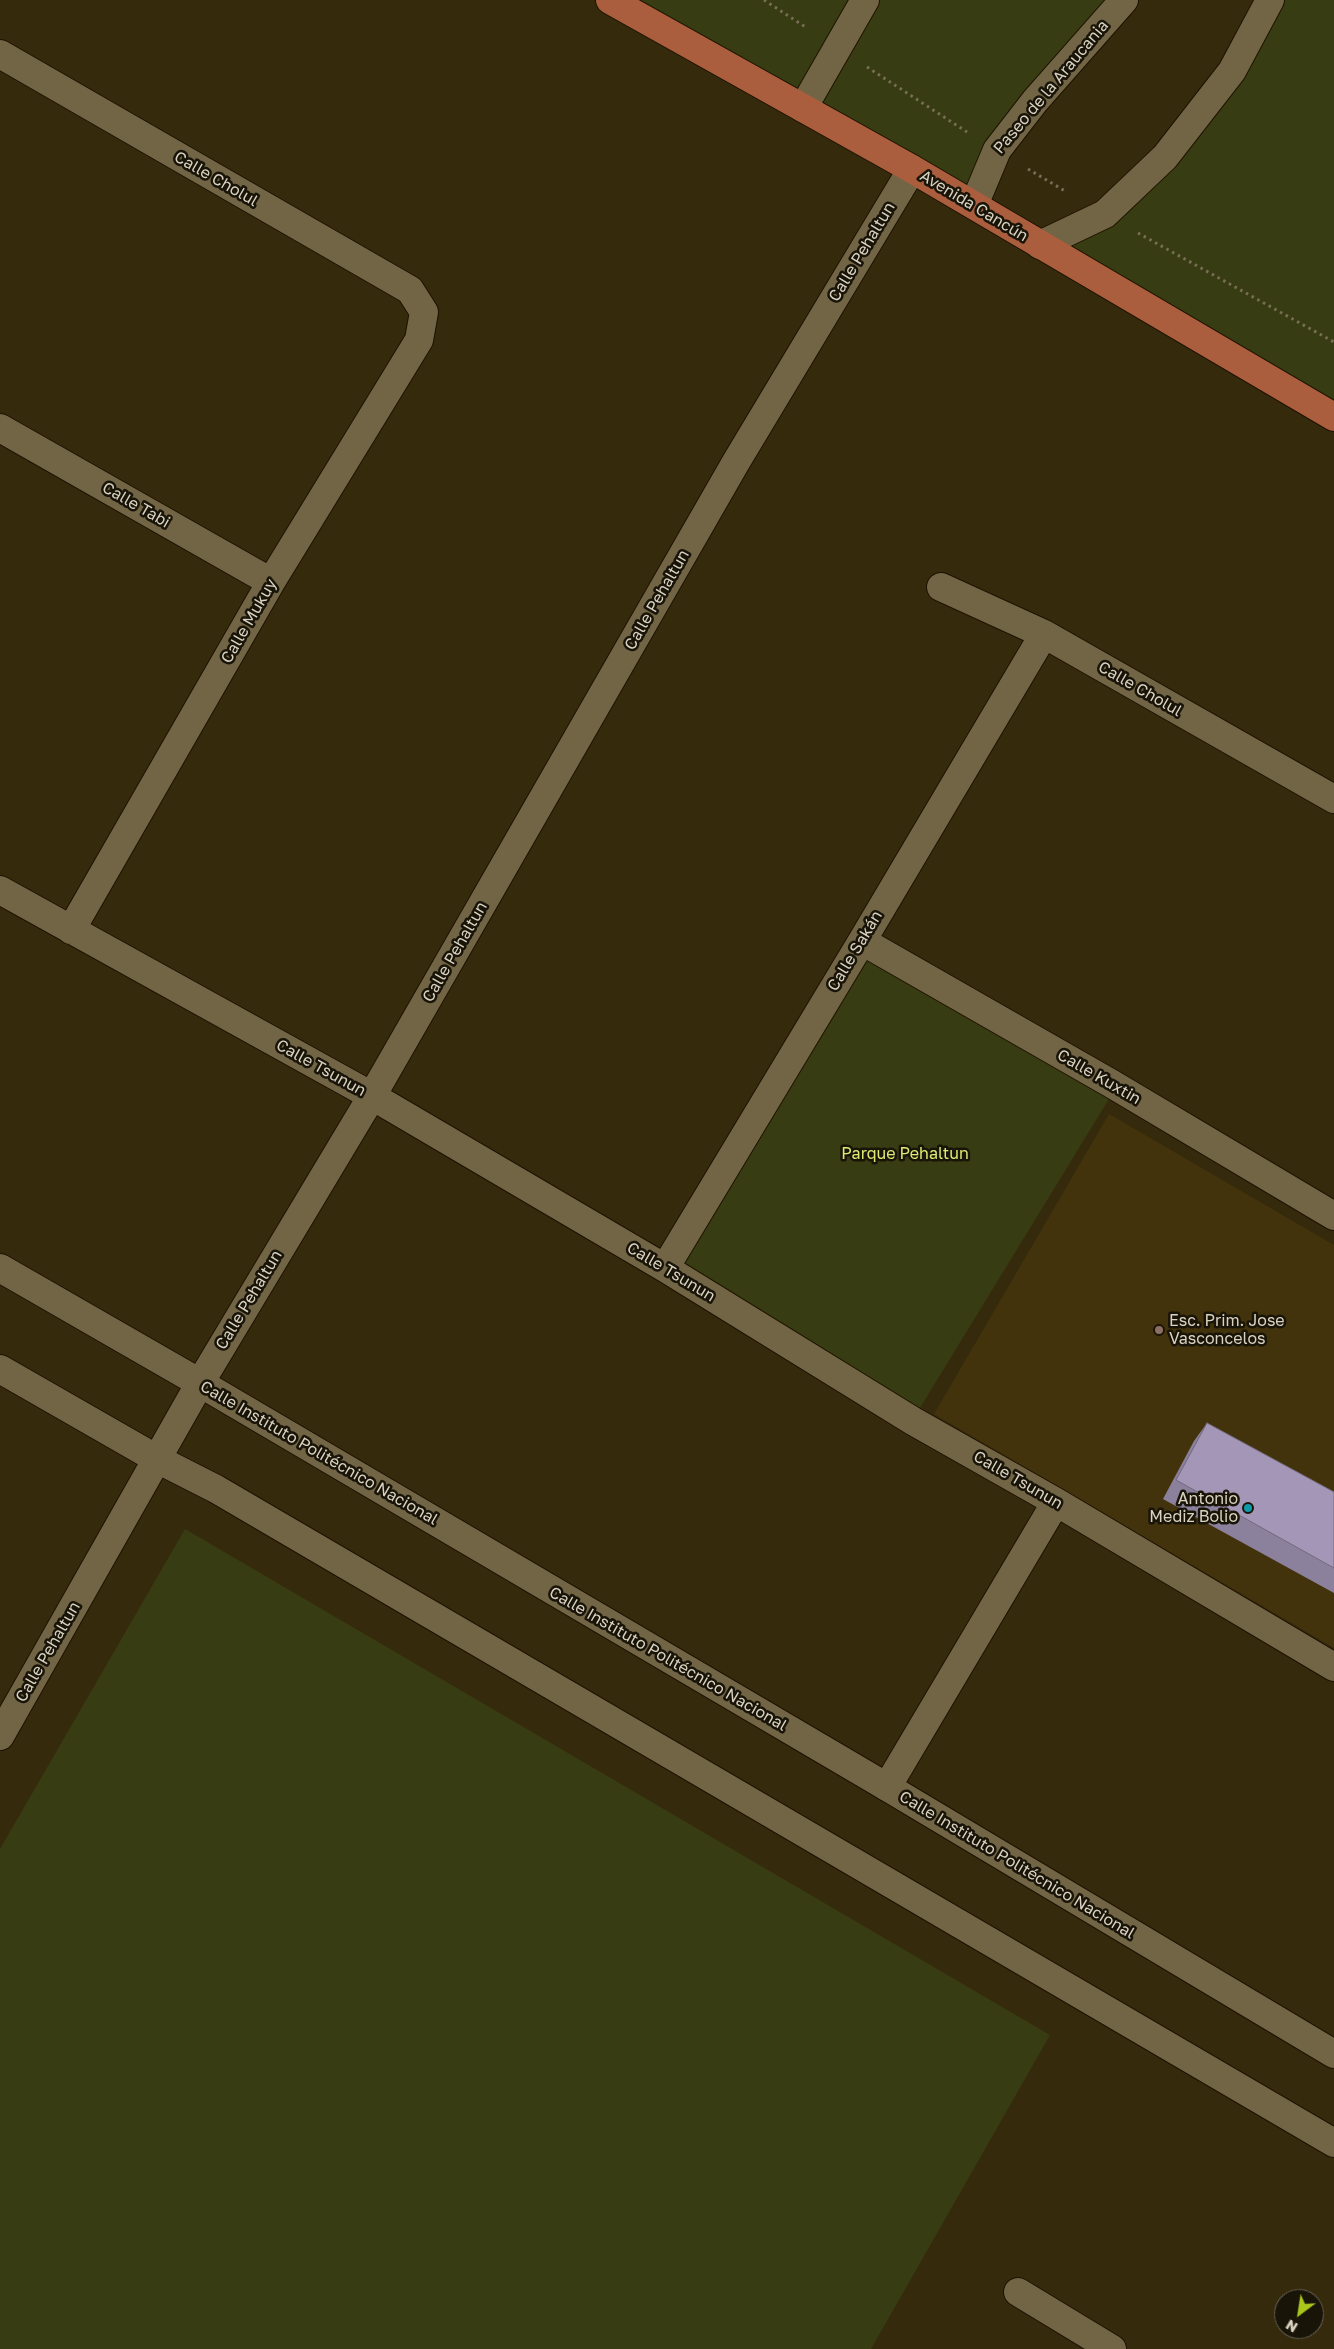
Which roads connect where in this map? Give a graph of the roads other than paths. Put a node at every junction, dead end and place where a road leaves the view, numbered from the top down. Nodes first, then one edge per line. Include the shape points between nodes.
1 (610, 0) edge
2 (864, 0) edge
3 (1124, 0) edge
4 (1270, 0) edge
5 (0, 54) edge
6 (803, 108) junction
7 (912, 168) junction
8 (974, 205) junction
9 (1040, 245) junction
10 (424, 312) joint
11 (1334, 417) edge
12 (0, 428) edge
13 (271, 582) junction
14 (941, 587) dead end
15 (1044, 634) junction
16 (1334, 799) edge
17 (0, 890) edge
18 (71, 930) junction
19 (862, 941) junction
20 (372, 1096) junction
21 (1334, 1216) edge
22 (0, 1268) edge
23 (665, 1268) junction
24 (0, 1370) edge
25 (200, 1383) junction
26 (157, 1459) junction
27 (1056, 1502) junction
28 (1334, 1667) edge
29 (0, 1736) edge
30 (887, 1787) junction
31 (1334, 2054) edge
32 (1334, 2143) edge
33 (1018, 2292) dead end
34 (1112, 2349) edge

1 - 6 main road, Avenida Cancún
2 - 6 street
3 - 8 street, Paseo de la Araucania via 996,150
4 - 9 street via 1232,71 1165,157 1105,214
5 - 10 street, Calle Cholul via 410,290
6 - 7 main road, Avenida Cancún
7 - 8 main road, Avenida Cancún
7 - 20 street, Calle Pehaltun via 736,462
8 - 9 main road, Avenida Cancún
9 - 11 main road, Avenida Cancún
10 - 13 street, Calle Mukuy via 419,340
12 - 13 street, Calle Tabi
13 - 18 street, Calle Mukuy
14 - 15 street, Calle Cholul
15 - 16 street, Calle Cholul
15 - 19 street, Calle Sakán
17 - 18 street, Calle Tsunun
18 - 20 street, Calle Tsunun
19 - 21 street, Calle Kuxtin
19 - 23 street, Calle Sakán
20 - 23 street, Calle Tsunun
20 - 25 street, Calle Pehaltun
22 - 25 street, Calle Instituto Politécnico Nacional
23 - 27 street, Calle Tsunun via 913,1421
24 - 26 street
25 - 26 street, Calle Pehaltun
25 - 30 street, Calle Instituto Politécnico Nacional
26 - 29 street, Calle Pehaltun
26 - 32 street via 216,1489
27 - 28 street, Calle Tsunun
27 - 30 street
30 - 31 street, Calle Instituto Politécnico Nacional
33 - 34 street

